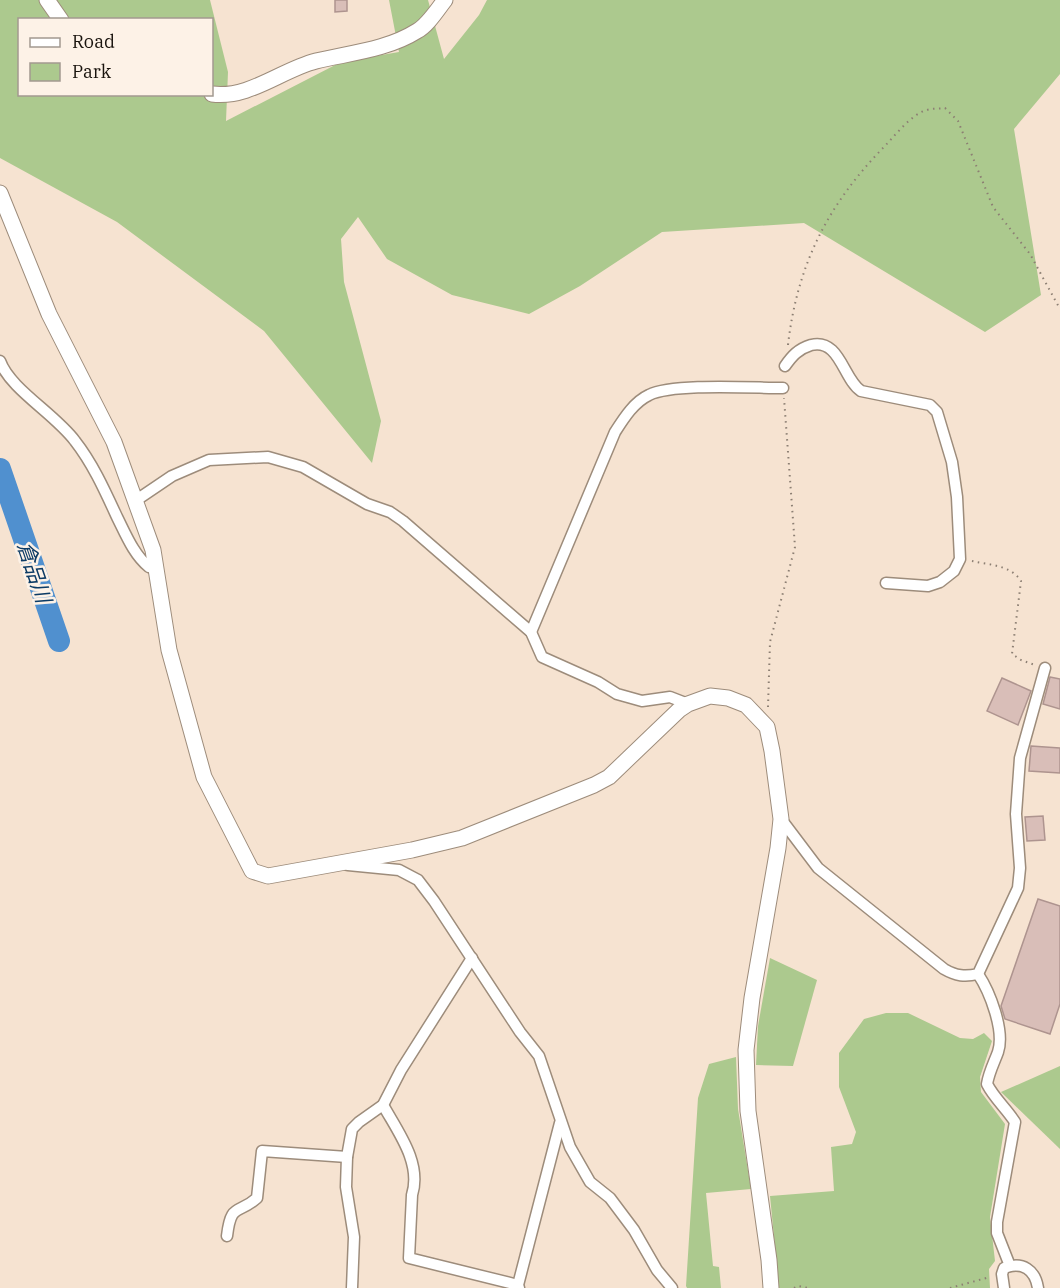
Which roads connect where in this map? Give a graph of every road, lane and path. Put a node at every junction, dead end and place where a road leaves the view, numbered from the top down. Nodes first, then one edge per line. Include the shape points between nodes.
1 (47, 0) edge
2 (445, 0) edge
3 (60, 18) edge
4 (213, 94) edge
5 (0, 193) edge
6 (1060, 309) edge
7 (0, 361) edge
8 (785, 366) joint
9 (783, 388) joint
10 (135, 501) junction
11 (960, 559) junction
12 (155, 568) junction
13 (886, 583) dead end
14 (531, 632) junction
15 (1045, 668) joint
16 (688, 704) junction
17 (766, 727) junction
18 (781, 819) junction
19 (335, 864) junction
20 (472, 958) junction
21 (978, 974) junction
22 (383, 1105) junction
23 (560, 1122) junction
24 (346, 1157) junction
25 (227, 1236) dead end
26 (1006, 1270) junction
27 (518, 1286) edge
28 (352, 1288) edge
29 (672, 1288) edge
30 (771, 1288) edge
31 (795, 1288) edge
32 (808, 1288) edge
33 (950, 1288) edge
34 (1004, 1288) edge
35 (1038, 1288) edge

1 - 3 street
2 - 4 street via 420,30 399,40 314,62 245,91 225,96
5 - 10 street via 49,314 114,442
6 - 8 path via 1030,254 993,207 958,122 945,108 924,110 852,182 819,236 801,280
7 - 12 street via 10,380 74,439 135,552
8 - 11 street via 800,349 824,345 839,358 861,391 930,405 937,412 952,462
9 - 14 street via 660,391 634,406 615,432
9 - 17 path via 795,547 770,642
10 - 12 street via 153,550
10 - 14 street via 172,476 208,460 268,457 303,466 403,521
11 - 13 street via 954,571 928,586
11 - 15 path via 1017,574 1021,581 1012,654
12 - 19 street via 169,650 204,777 252,872 267,876
14 - 16 street via 542,657 598,681 617,694 642,701 670,697
15 - 21 street via 1020,758 1016,814 1018,888
16 - 17 street via 710,696 728,698 746,705
16 - 19 street via 609,777 594,785 462,838
17 - 18 street
18 - 21 street via 818,868 944,969 966,977
18 - 30 street via 746,1050 748,1111
19 - 20 street via 399,870 418,880
20 - 22 street
20 - 23 street via 539,1056
21 - 26 street via 988,989 999,1037 987,1084 1015,1122 997,1221
22 - 24 street via 352,1129
22 - 27 street via 413,1163 409,1258
23 - 27 street
23 - 29 street via 590,1182 610,1198
24 - 25 street via 262,1151 257,1198 237,1209
24 - 28 street via 354,1237
26 - 33 path
26 - 34 street
26 - 35 street via 1020,1265 1029,1269
31 - 32 path

